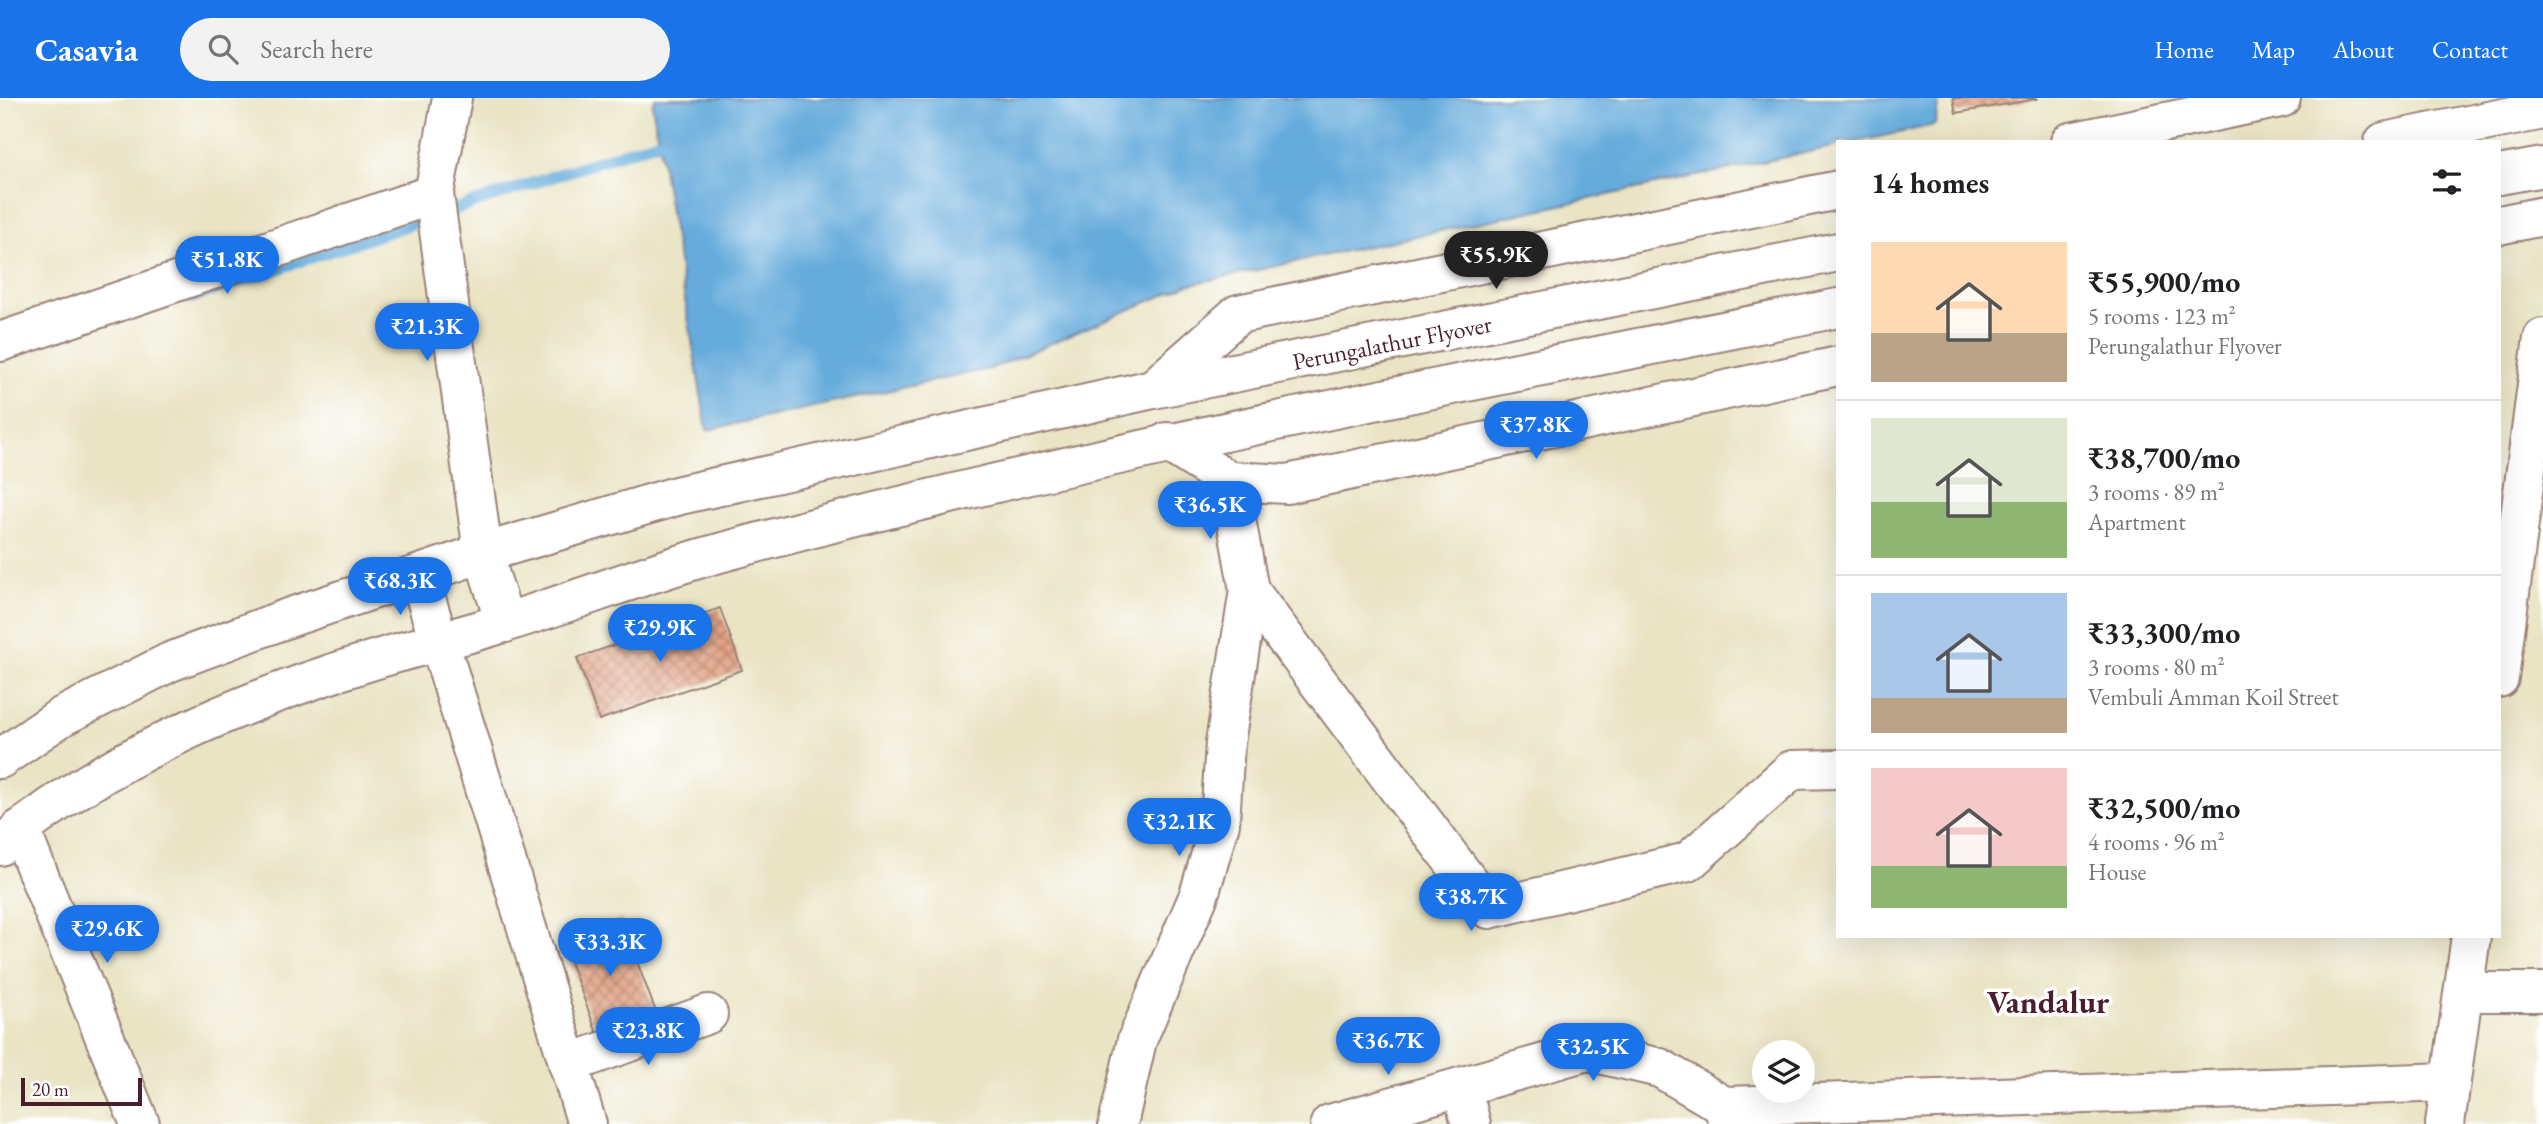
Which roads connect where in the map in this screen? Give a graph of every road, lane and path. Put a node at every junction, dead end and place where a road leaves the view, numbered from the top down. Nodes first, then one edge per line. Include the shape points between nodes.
1 (452, 98) edge
2 (2281, 98) edge
3 (2543, 110) edge
4 (2080, 140) edge
5 (2395, 140) edge
6 (2543, 167) edge
7 (2501, 176) edge
8 (1836, 190) edge
9 (434, 194) junction
10 (2543, 216) edge
11 (2501, 225) edge
12 (1836, 252) edge
13 (1836, 308) edge
14 (2543, 338) edge
15 (0, 342) edge
16 (1836, 366) edge
17 (1153, 389) junction
18 (1167, 442) junction
19 (1229, 481) junction
20 (483, 553) junction
21 (419, 576) junction
22 (1249, 590) junction
23 (505, 623) junction
24 (438, 642) junction
25 (2501, 663) edge
26 (0, 759) edge
27 (1836, 769) edge
28 (10, 837) edge
29 (2471, 938) edge
30 (2465, 992) junction
31 (2543, 992) edge
32 (708, 1014) dead end
33 (569, 1064) junction
34 (2451, 1082) junction
35 (1466, 1106) edge
36 (1726, 1115) edge
37 (140, 1124) edge
38 (587, 1124) edge
39 (1118, 1124) edge
40 (1329, 1124) edge
41 (2445, 1124) edge

1 - 9 street
2 - 4 street
3 - 5 street
6 - 7 street
8 - 17 street via 1238,314
9 - 15 street
9 - 20 street
10 - 11 street
12 - 17 street, Perungalathur Flyover
13 - 18 street
14 - 25 street
16 - 19 street via 1287,484
17 - 20 street, Perungalathur Flyover via 680,495
18 - 19 street
18 - 23 street via 706,557
19 - 22 street
20 - 21 street, Perungalathur Flyover
20 - 23 street
21 - 24 street
21 - 26 street, Perungalathur Flyover via 170,662 61,718
22 - 27 street via 1489,909 1688,862 1792,770
22 - 39 street via 1225,743 1220,823 1199,895 1137,1040
23 - 24 street
24 - 28 street via 358,665 224,715 112,768
24 - 33 street
28 - 37 street
29 - 30 street
30 - 31 street
30 - 34 street
32 - 33 street
33 - 38 street
34 - 36 street
34 - 41 street
35 - 36 street via 1587,1051 1660,1068
35 - 40 street

